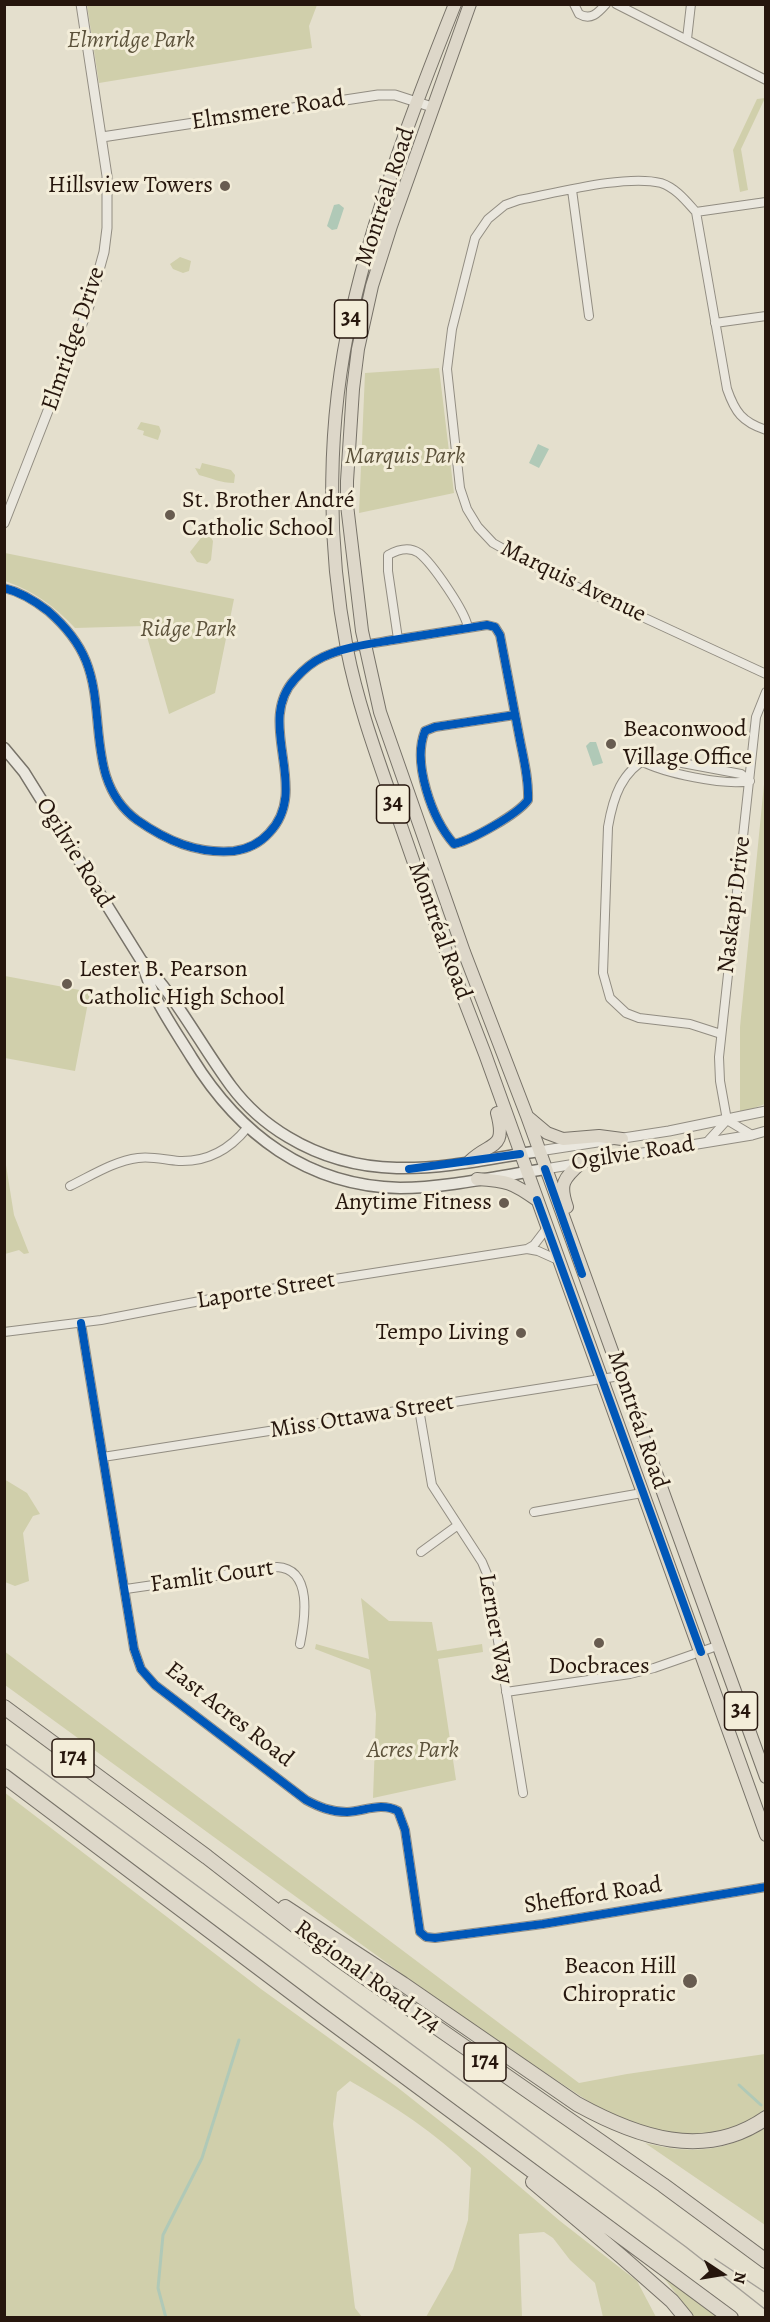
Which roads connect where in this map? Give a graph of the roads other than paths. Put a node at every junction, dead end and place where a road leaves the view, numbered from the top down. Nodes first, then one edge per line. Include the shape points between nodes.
1 (81, 4) edge
2 (454, 4) edge
3 (470, 4) edge
4 (574, 4) edge
5 (606, 4) edge
6 (616, 4) edge
7 (691, 4) edge
8 (687, 39) junction
9 (765, 80) edge
10 (417, 102) junction
11 (432, 107) junction
12 (102, 137) junction
13 (572, 190) junction
14 (765, 202) edge
15 (696, 212) junction
16 (589, 316) dead end
17 (765, 316) edge
18 (715, 323) junction
19 (765, 430) edge
20 (4, 523) edge
21 (4, 588) edge
22 (468, 628) junction
23 (398, 639) junction
24 (364, 645) junction
25 (347, 649) junction
26 (765, 674) edge
27 (765, 692) edge
28 (515, 715) junction
29 (4, 748) edge
30 (750, 781) junction
31 (464, 952) junction
32 (446, 957) junction
33 (141, 960) junction
34 (721, 1034) junction
35 (485, 1054) junction
36 (765, 1112) edge
37 (527, 1116) junction
38 (727, 1120) junction
39 (247, 1128) junction
40 (765, 1131) edge
41 (752, 1135) junction
42 (622, 1139) junction
43 (706, 1142) junction
44 (539, 1151) junction
45 (520, 1154) junction
46 (471, 1161) junction
47 (580, 1163) junction
48 (545, 1169) junction
49 (526, 1172) junction
50 (477, 1179) junction
51 (70, 1186) dead end
52 (537, 1200) junction
53 (547, 1228) junction
54 (527, 1249) junction
55 (576, 1255) junction
56 (558, 1260) junction
57 (81, 1323) junction
58 (4, 1332) edge
59 (620, 1376) junction
60 (603, 1380) junction
61 (419, 1409) junction
62 (103, 1457) junction
63 (642, 1493) junction
64 (534, 1512) dead end
65 (458, 1525) junction
66 (421, 1552) dead end
67 (126, 1589) junction
68 (300, 1644) dead end
69 (717, 1646) junction
70 (700, 1652) junction
71 (506, 1692) junction
72 (4, 1707) edge
73 (4, 1776) edge
74 (765, 1777) edge
75 (523, 1793) dead end
76 (765, 1834) edge
77 (207, 1857) junction
78 (765, 1887) edge
79 (426, 1937) joint
80 (460, 2117) junction
81 (765, 2118) edge
82 (765, 2261) edge
83 (686, 2318) edge
84 (731, 2318) edge

1 - 12 street, Elmridge Drive
2 - 10 main road, Montréal Road / 34
3 - 11 main road, Montréal Road / 34
4 - 5 street via 579,14 587,17
6 - 8 street
7 - 8 street
8 - 9 street
10 - 11 street, Elmsmere Road
10 - 12 street, Elmsmere Road via 378,94
10 - 25 main road, Montréal Road / 34 via 364,262 342,366 333,444 333,524
11 - 24 main road, Montréal Road / 34 via 372,286 358,349 347,458 347,505
12 - 20 street, Elmridge Drive via 108,202 98,278
13 - 15 street, Marquis Avenue via 641,180 663,184 681,195
13 - 16 street
13 - 26 street, Marquis Avenue via 505,205 488,219 475,238 452,329 447,369 460,488 467,509 493,543 543,571
14 - 15 street
15 - 18 street
17 - 18 street
18 - 19 street via 734,410 751,425
21 - 25 street via 34,600 55,617 87,661 101,760 117,800 149,828 204,851 243,849 263,840 277,825 285,805 287,783 279,731 284,697 293,681 314,662
22 - 23 street
22 - 23 street via 460,608 426,561 417,552 402,549 388,555
22 - 28 street via 487,625 495,627 500,635
23 - 24 street
24 - 25 street
24 - 31 main road, Montréal Road / 34 via 380,712
25 - 32 main road, Montréal Road / 34 via 368,730
27 - 30 street, Naskapi Drive via 756,717
28 - 28 street via 425,731 421,741 429,803 454,844 515,813 528,800 529,784
29 - 33 main road, Ogilvie Road via 28,779
30 - 34 street, Naskapi Drive
30 - 34 street via 704,779 641,761 621,781 608,827 603,973 610,998 626,1013 639,1018 690,1024
31 - 32 main road
31 - 37 main road, Montréal Road / 34
32 - 35 main road, Montréal Road / 34
33 - 39 main road, Ogilvie Road via 148,985 200,1070 226,1107
33 - 46 main road, Ogilvie Road via 162,982 232,1087 260,1117 290,1139 330,1158 371,1167 397,1169
34 - 38 street, Naskapi Drive via 720,1081
35 - 45 main road, Montréal Road / 34
35 - 46 main road via 501,1135 493,1147
36 - 38 street, Ogilvie Road
37 - 42 main road via 547,1133 563,1139
37 - 44 main road, Montréal Road / 34
38 - 41 street
38 - 42 street, Ogilvie Road
38 - 43 street
39 - 50 main road, Ogilvie Road via 290,1159 342,1179 402,1188
39 - 51 street via 219,1153 199,1160 139,1158 118,1163
40 - 41 street, Ogilvie Road
41 - 43 street, Ogilvie Road
42 - 44 street, Ogilvie Road
43 - 47 street, Ogilvie Road
44 - 45 main road, Ogilvie Road
44 - 48 main road, Montréal Road / 34
45 - 46 main road, Ogilvie Road
45 - 49 main road, Montréal Road / 34
47 - 48 street, Ogilvie Road
47 - 55 main road via 562,1186 576,1236
48 - 49 main road, Ogilvie Road
48 - 55 main road, Montréal Road / 34
49 - 50 main road, Ogilvie Road
49 - 52 main road, Montréal Road / 34
50 - 52 main road via 505,1181
52 - 53 main road, Montréal Road / 34
53 - 54 street
53 - 56 main road, Montréal Road / 34
54 - 56 street, Laporte Street
54 - 57 street, Laporte Street
55 - 59 main road, Montréal Road / 34
56 - 60 main road, Montréal Road / 34
57 - 58 street, Laporte Street
57 - 62 street, East Acres Road
59 - 60 street, Miss Ottawa Street
59 - 69 main road, Montréal Road / 34
60 - 61 street, Miss Ottawa Street
60 - 63 main road, Montréal Road / 34
61 - 62 street, Miss Ottawa Street
61 - 65 street, Lerner Way via 432,1485
62 - 67 street, East Acres Road
63 - 64 street
63 - 70 main road, Montréal Road / 34
65 - 66 street
65 - 71 street, Lerner Way via 487,1574
67 - 68 street, Famlit Court via 289,1568 297,1574 301,1586 305,1618
67 - 79 street, East Acres Road via 134,1649 141,1669 155,1685 306,1800 325,1810 347,1812 388,1806 398,1810 405,1830 418,1927
69 - 70 street
69 - 74 main road, Montréal Road / 34
70 - 71 street via 630,1674
70 - 76 main road, Montréal Road / 34
71 - 75 street, Lerner Way
72 - 77 highway, Regional Road 174 / 174
73 - 80 highway, 174
77 - 81 highway via 403,1984 577,2104 608,2120 649,2135 692,2141 736,2135
77 - 82 highway, Regional Road 174 / 174 via 337,1958 663,2185
78 - 79 street, Shefford Road via 543,1924
80 - 83 highway via 661,2290
80 - 84 highway, 174

